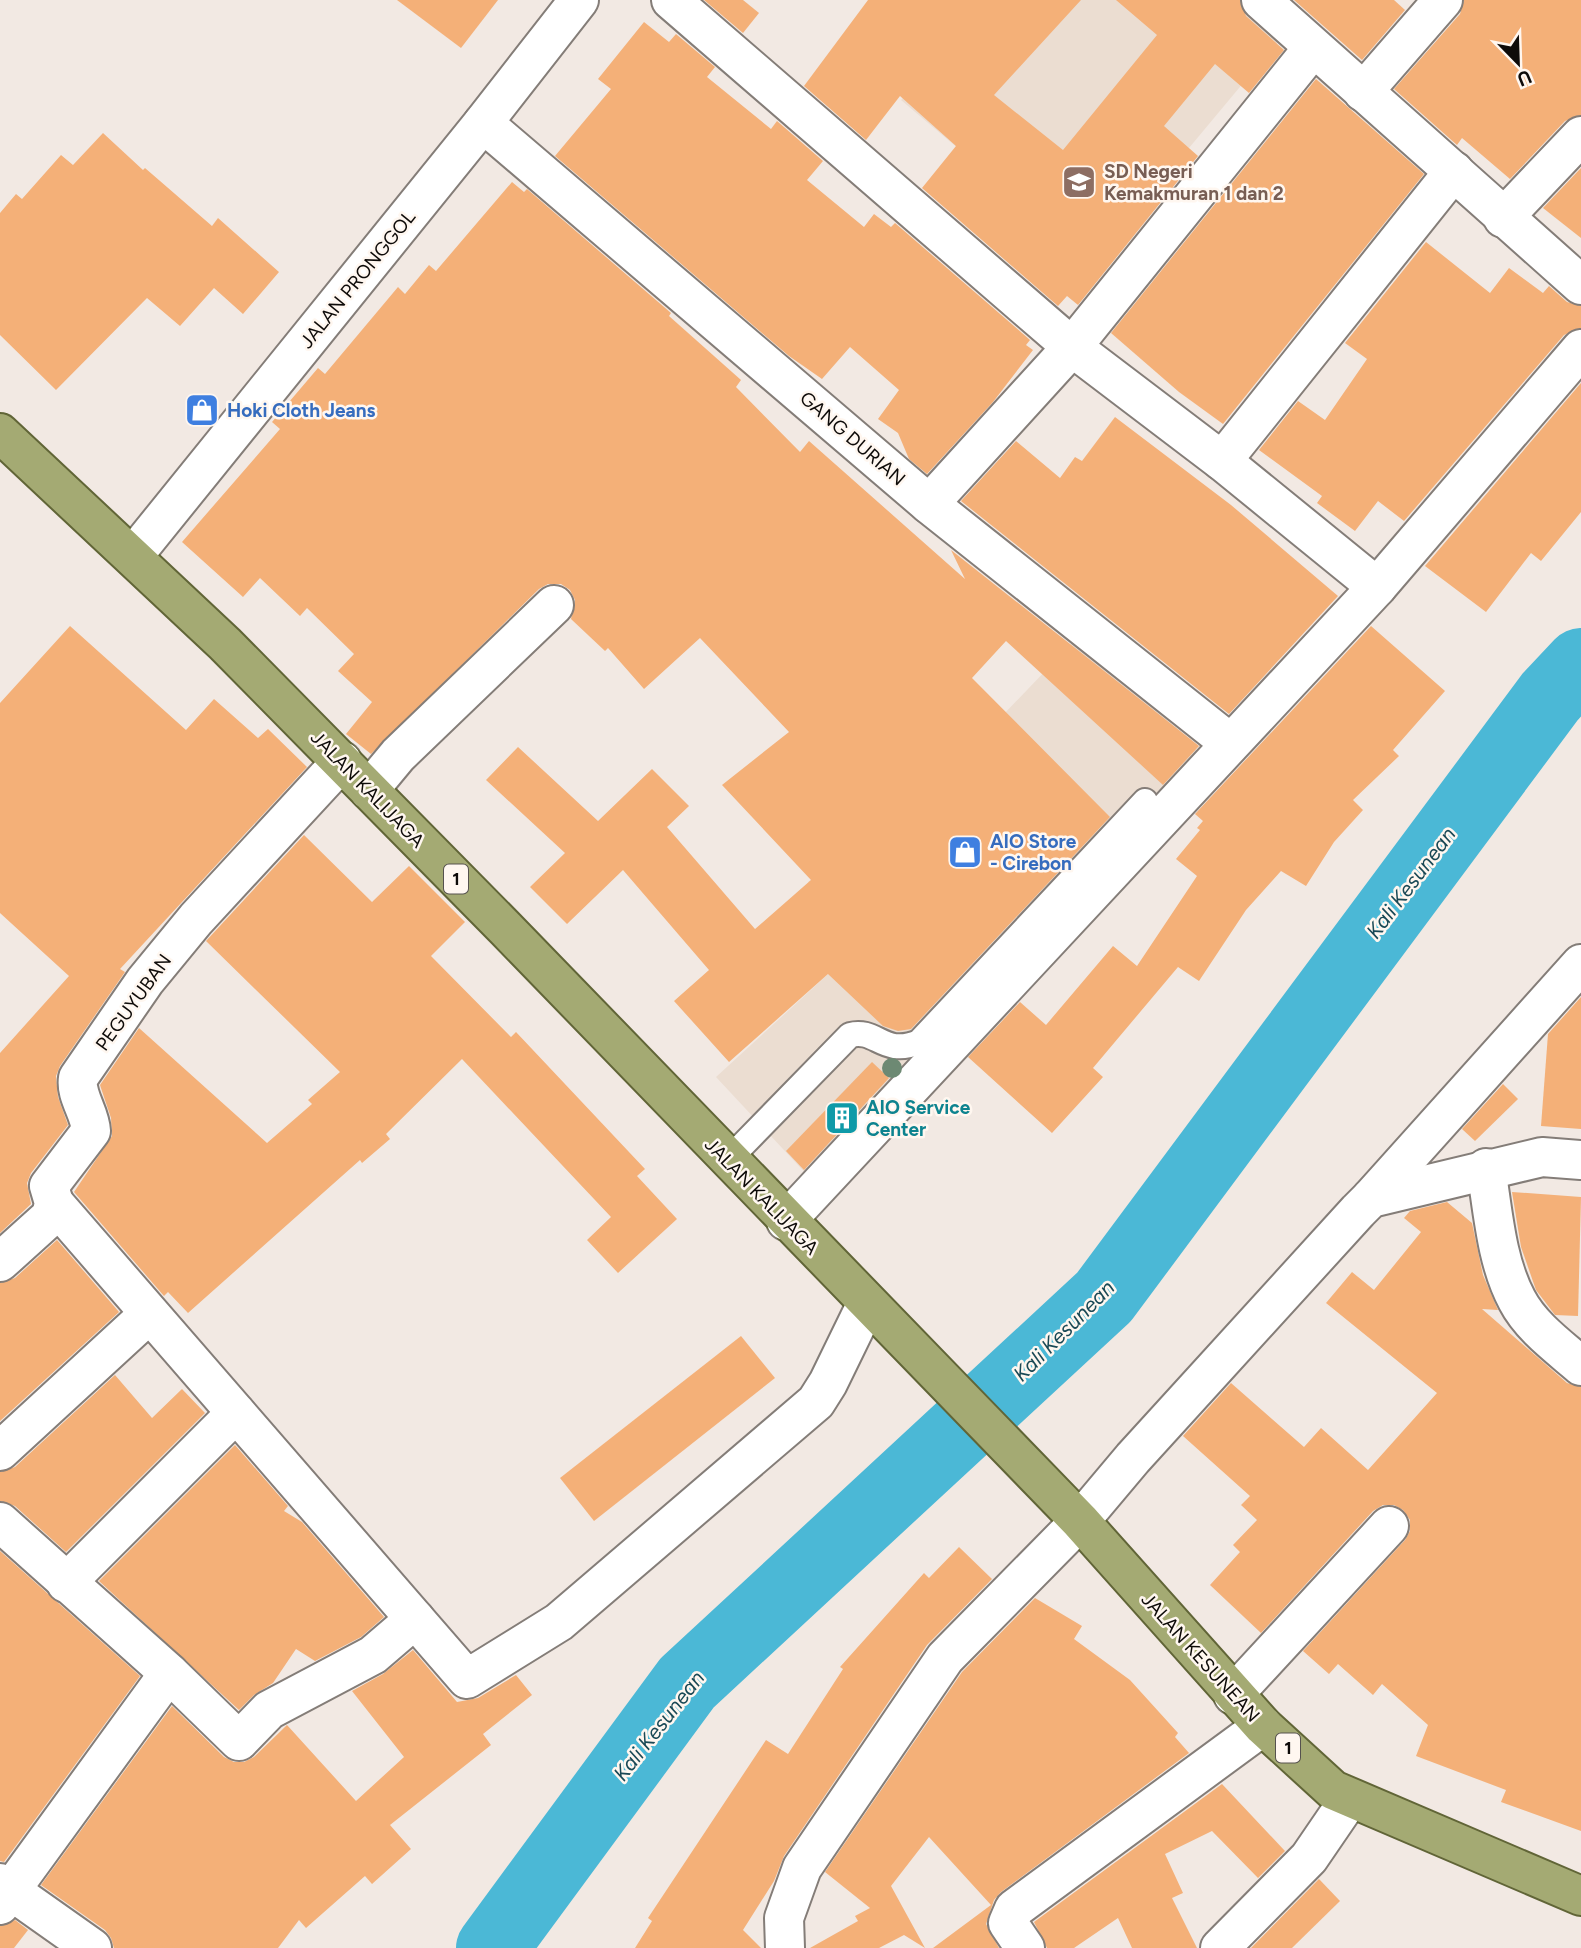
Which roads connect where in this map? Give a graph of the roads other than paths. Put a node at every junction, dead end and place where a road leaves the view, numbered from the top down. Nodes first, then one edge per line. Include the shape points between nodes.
1 (579, 0) edge
2 (671, 0) edge
3 (1261, 0) edge
4 (1443, 0) edge
5 (1313, 48) junction
6 (1363, 92) junction
7 (483, 123) junction
8 (1581, 136) edge
9 (1454, 171) junction
10 (1503, 218) junction
11 (1581, 285) edge
12 (1072, 346) junction
13 (1581, 349) edge
14 (0, 433) edge
15 (1222, 461) junction
16 (929, 504) junction
17 (133, 555) junction
18 (1377, 587) junction
19 (554, 605) dead end
20 (1230, 743) junction
21 (341, 761) junction
22 (369, 790) junction
23 (1145, 801) dead end
24 (1581, 964) edge
25 (1581, 1160) edge
26 (727, 1161) junction
27 (1486, 1168) junction
28 (1371, 1198) junction
29 (54, 1203) junction
30 (786, 1221) junction
31 (0, 1262) edge
32 (867, 1303) junction
33 (149, 1314) junction
34 (1581, 1366) edge
35 (236, 1413) junction
36 (0, 1451) edge
37 (1072, 1513) junction
38 (0, 1522) edge
39 (1389, 1526) dead end
40 (66, 1583) junction
41 (415, 1619) junction
42 (169, 1673) junction
43 (1233, 1695) junction
44 (1263, 1726) junction
45 (1350, 1798) junction
46 (4, 1893) edge
47 (1581, 1896) edge
48 (92, 1948) edge
49 (785, 1948) edge
50 (1025, 1948) edge
51 (1220, 1948) edge

1 - 7 street, JALAN PRONGGOL
2 - 12 street
3 - 5 street
4 - 6 street
5 - 6 street
5 - 12 street
6 - 9 street
7 - 16 street, GANG DURIAN
7 - 17 street, JALAN PRONGGOL
8 - 10 street
9 - 10 street
9 - 15 street
10 - 11 street
12 - 15 street
12 - 16 street
13 - 18 street
14 - 17 highway, JALAN KALIJAGA / 1
15 - 18 street
16 - 20 street, GANG DURIAN
17 - 21 highway, JALAN KALIJAGA / 1
18 - 20 street
19 - 22 street via 398,755
20 - 30 street
21 - 22 highway, JALAN KALIJAGA / 1
21 - 29 street, PEGUYUBAN via 196,919 153,971 78,1078 92,1131 49,1186
22 - 26 highway, JALAN KALIJAGA / 1
23 - 26 lane via 919,1042 891,1047 865,1033 850,1035
24 - 28 street
25 - 27 street via 1542,1157
26 - 30 highway, JALAN KALIJAGA / 1
27 - 28 street
27 - 34 street via 1500,1252 1517,1300 1534,1324
28 - 37 street via 1133,1458
29 - 31 street, PEGUYUBAN via 45,1223
29 - 33 street
30 - 32 highway, JALAN KALIJAGA / 1
32 - 37 highway, JALAN KALIJAGA / 1
32 - 41 street via 816,1402 559,1622 467,1679
33 - 35 street
33 - 36 street
35 - 40 street
35 - 41 street
37 - 43 highway, JALAN KESUNEAN / 1
37 - 49 street via 937,1669 802,1868 783,1918
38 - 40 street
39 - 43 street
40 - 42 street
41 - 42 street via 373,1655 269,1710 239,1741
42 - 46 street
43 - 44 highway, JALAN KESUNEAN / 1
44 - 45 highway, JALAN KESUNEAN / 1 via 1334,1790
44 - 50 street via 1013,1909 1009,1923
45 - 47 highway, JALAN KESUNEAN / 1
45 - 51 street via 1309,1858
46 - 48 street

